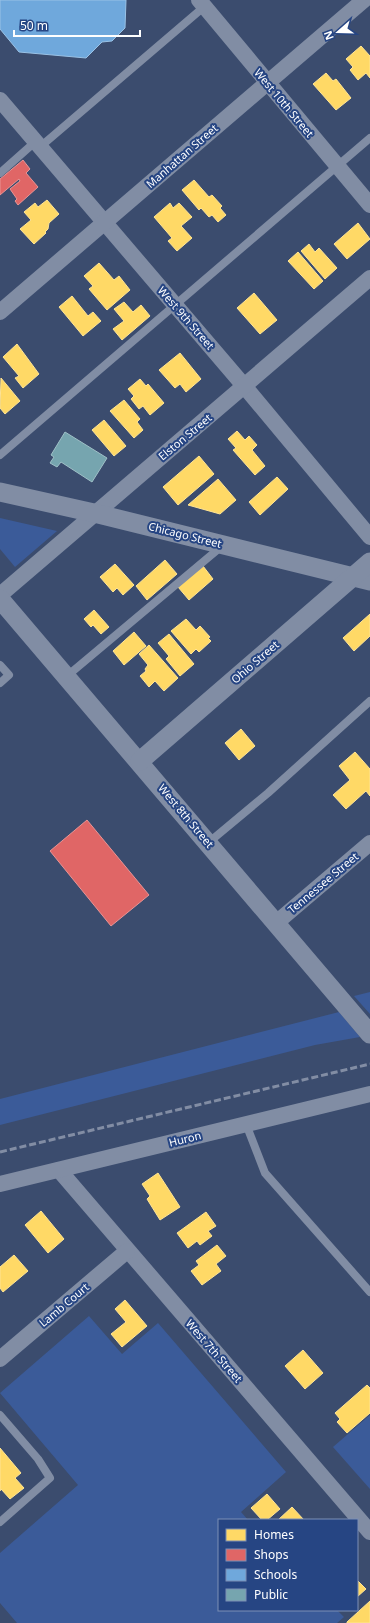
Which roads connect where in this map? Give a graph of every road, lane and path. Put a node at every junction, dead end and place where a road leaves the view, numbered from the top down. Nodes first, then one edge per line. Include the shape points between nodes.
1 (364, 0) edge
2 (202, 3) edge
3 (268, 83) junction
4 (0, 100) edge
5 (370, 138) edge
6 (37, 145) junction
7 (337, 166) junction
8 (0, 172) edge
9 (370, 205) edge
10 (104, 224) junction
11 (370, 278) edge
12 (175, 305) junction
13 (0, 312) edge
14 (245, 386) junction
15 (0, 454) edge
16 (0, 492) edge
17 (94, 513) junction
18 (370, 537) edge
19 (223, 545) junction
20 (370, 562) edge
21 (361, 579) edge
22 (0, 595) edge
23 (0, 599) edge
24 (0, 664) edge
25 (66, 676) junction
26 (0, 683) edge
27 (370, 701) edge
28 (140, 762) junction
29 (208, 843) junction
30 (370, 843) edge
31 (276, 923) junction
32 (370, 1034) edge
33 (370, 1094) edge
34 (246, 1124) junction
35 (59, 1170) junction
36 (0, 1184) edge
37 (127, 1251) junction
38 (370, 1292) edge
39 (0, 1359) edge
40 (0, 1416) edge
41 (0, 1522) edge
42 (370, 1532) edge

1 - 3 street, Manhattan Street
2 - 3 street, West 10th Street
2 - 6 lane
3 - 7 street, West 10th Street
3 - 10 street, Manhattan Street
4 - 6 street, West 9th Street
5 - 7 lane
6 - 8 lane
6 - 10 street, West 9th Street
7 - 9 street, West 10th Street
7 - 12 lane
10 - 12 street, West 9th Street
10 - 13 street, Manhattan Street
11 - 14 street, Elston Street
12 - 14 street, West 9th Street
12 - 15 lane
14 - 17 street, Elston Street
14 - 18 street, West 9th Street
16 - 17 street, Chicago Street
17 - 19 street, Chicago Street
17 - 22 street, Elston Street
19 - 21 street, Chicago Street
19 - 25 lane
20 - 21 street, Ohio Street
21 - 28 street, Ohio Street
23 - 25 street, West 8th Street
24 - 26 lane via 9,675
25 - 28 street, West 8th Street
27 - 29 lane
28 - 29 street, West 8th Street
29 - 31 street, West 8th Street
30 - 31 street, Tennessee Street
31 - 32 street, West 8th Street
33 - 34 street, Huron
34 - 35 street, Huron
34 - 38 lane via 265,1173
35 - 36 street, Huron
35 - 37 street, West 7th Street
37 - 39 street, Lamb Court
37 - 42 street, West 7th Street
40 - 41 lane via 38,1459 50,1478

